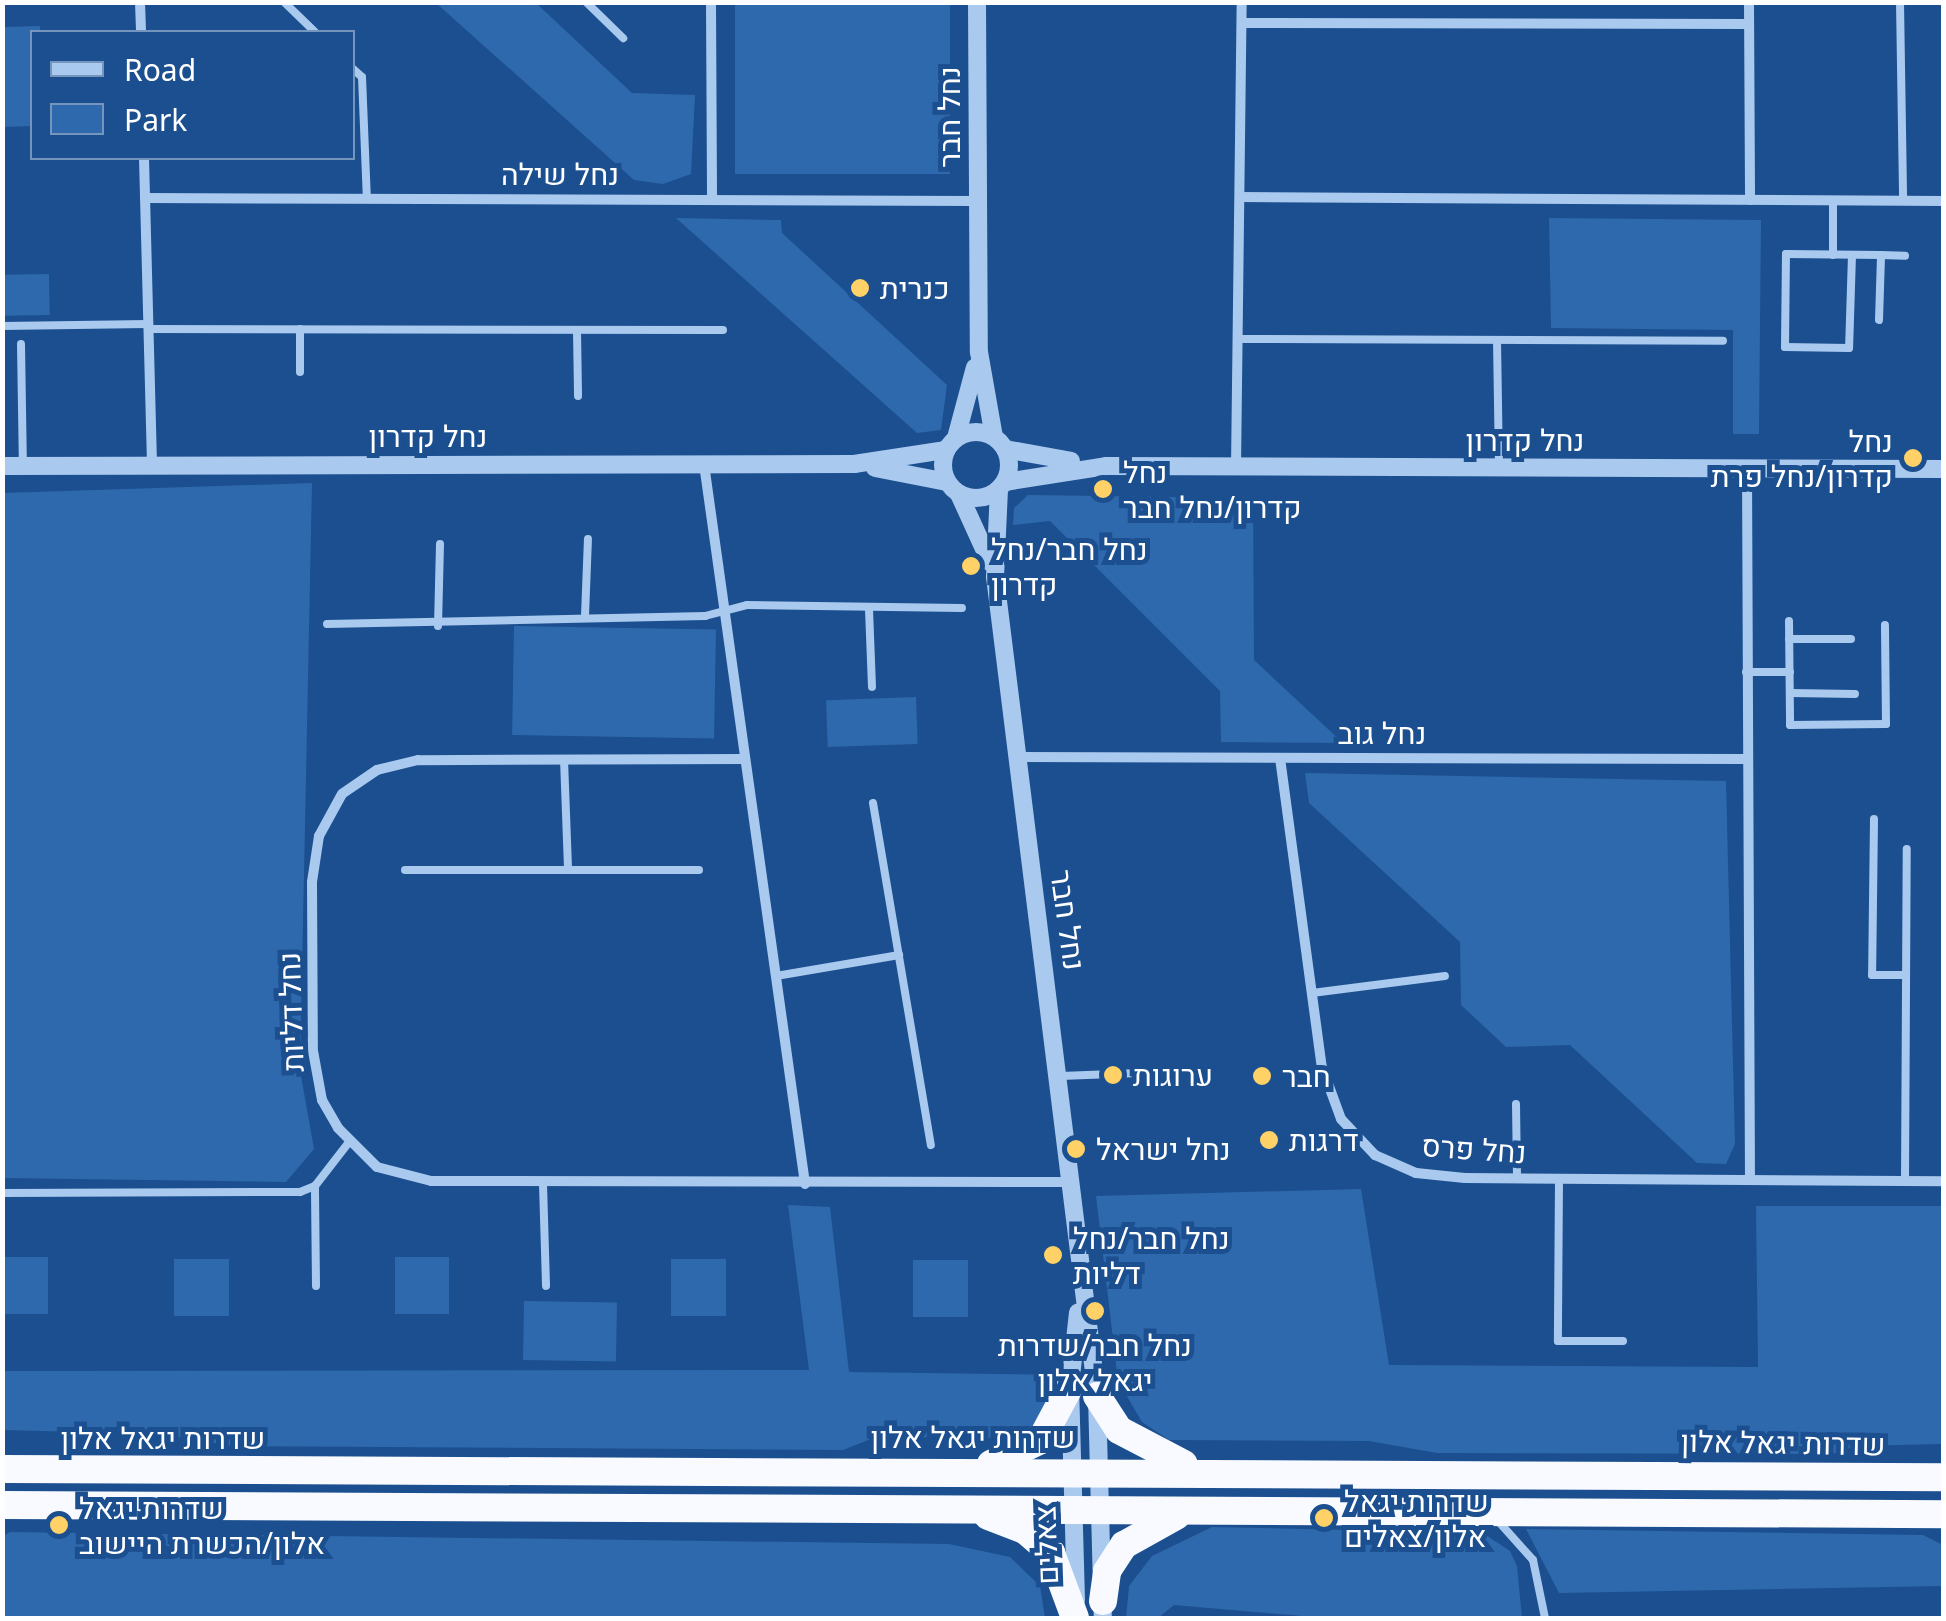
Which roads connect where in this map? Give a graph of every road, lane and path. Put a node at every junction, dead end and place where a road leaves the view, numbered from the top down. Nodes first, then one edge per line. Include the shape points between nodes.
1 (140, 2) edge
2 (284, 2) edge
3 (586, 2) edge
4 (711, 2) edge
5 (977, 2) edge
6 (1242, 2) edge
7 (1749, 2) edge
8 (1900, 2) edge
9 (1242, 23) junction
10 (1749, 24) junction
11 (141, 30) edge
12 (313, 30) edge
13 (623, 38) dead end
14 (355, 71) edge
15 (144, 160) edge
16 (1240, 197) junction
17 (145, 198) junction
18 (367, 198) junction
19 (712, 200) junction
20 (976, 200) junction
21 (1750, 200) junction
22 (1833, 200) junction
23 (1902, 200) junction
24 (1944, 200) edge
25 (1834, 254) junction
26 (1852, 255) junction
27 (1881, 255) junction
28 (1904, 256) dead end
29 (1879, 320) dead end
30 (2, 326) edge
31 (148, 327) junction
32 (300, 329) junction
33 (577, 330) junction
34 (722, 330) dead end
35 (1238, 338) junction
36 (1498, 340) junction
37 (1723, 342) dead end
38 (21, 344) dead end
39 (979, 352) junction
40 (300, 372) dead end
41 (578, 396) dead end
42 (1000, 443) junction
43 (950, 444) junction
44 (152, 462) junction
45 (704, 464) junction
46 (854, 464) junction
47 (2, 466) edge
48 (23, 466) junction
49 (1106, 466) junction
50 (1236, 467) junction
51 (1499, 468) junction
52 (1747, 468) junction
53 (1944, 469) edge
54 (1002, 486) junction
55 (953, 488) junction
56 (588, 539) dead end
57 (440, 544) dead end
58 (995, 577) junction
59 (962, 608) dead end
60 (728, 610) junction
61 (869, 610) junction
62 (585, 616) junction
63 (1789, 621) dead end
64 (327, 624) dead end
65 (1884, 625) dead end
66 (438, 626) junction
67 (1789, 638) junction
68 (1850, 638) dead end
69 (1746, 672) junction
70 (1790, 672) junction
71 (872, 687) dead end
72 (1790, 693) junction
73 (1856, 694) dead end
74 (1019, 757) junction
75 (564, 758) junction
76 (1280, 758) junction
77 (745, 760) junction
78 (1746, 760) junction
79 (872, 803) dead end
80 (1874, 819) dead end
81 (1906, 849) dead end
82 (405, 870) dead end
83 (568, 870) junction
84 (699, 870) dead end
85 (899, 954) junction
86 (776, 976) junction
87 (1445, 976) dead end
88 (1906, 976) junction
89 (1312, 994) junction
90 (1139, 1073) dead end
91 (1061, 1076) junction
92 (1516, 1104) dead end
93 (349, 1142) junction
94 (932, 1145) dead end
95 (1518, 1178) junction
96 (1559, 1179) junction
97 (1750, 1180) junction
98 (1905, 1180) junction
99 (1944, 1181) edge
100 (1074, 1182) junction
101 (543, 1184) junction
102 (806, 1184) junction
103 (315, 1186) junction
104 (2, 1192) edge
105 (1082, 1272) junction
106 (316, 1286) dead end
107 (546, 1286) dead end
108 (1622, 1341) dead end
109 (1084, 1391) junction
110 (9, 1468) edge
111 (1944, 1468) edge
112 (966, 1469) junction
113 (1086, 1470) junction
114 (1205, 1470) junction
115 (1891, 1477) junction
116 (1944, 1478) edge
117 (8, 1506) edge
118 (952, 1510) junction
119 (1086, 1510) junction
120 (1202, 1511) junction
121 (1477, 1512) junction
122 (1887, 1514) junction
123 (1944, 1514) edge
124 (1944, 1536) edge
125 (1103, 1610) edge
126 (1076, 1618) edge
127 (1545, 1618) edge

1 - 11 street
2 - 12 lane
3 - 13 lane
4 - 19 street
5 - 20 street, נחל חבר
6 - 9 street
7 - 10 street
8 - 23 lane
9 - 10 street
9 - 16 street
10 - 21 street
14 - 18 lane via 362,77
15 - 17 street
16 - 21 street
16 - 35 street
17 - 18 street, נחל שילה
17 - 31 street
18 - 19 street, נחל שילה
19 - 20 street, נחל שילה
20 - 39 street, נחל חבר
21 - 22 street
22 - 23 street
22 - 25 lane
23 - 24 street
25 - 26 lane
25 - 26 lane via 1786,254 1785,348 1849,348
26 - 27 lane
27 - 28 lane
27 - 29 lane
30 - 31 lane
31 - 32 lane
31 - 44 street
32 - 33 lane
32 - 40 lane
33 - 34 lane
33 - 41 lane
35 - 36 lane
35 - 50 street
36 - 37 lane
36 - 51 lane
38 - 48 lane
39 - 42 street, נחל חבר
39 - 43 street, נחל חבר
42 - 43 street via 978,431
42 - 49 street, נחל קדרון
42 - 54 street
43 - 46 street, נחל קדרון
43 - 55 street
44 - 45 street, נחל קדרון
44 - 48 street, נחל קדרון
45 - 46 street, נחל קדרון
45 - 60 street
46 - 55 street, נחל קדרון
47 - 48 street, נחל קדרון
49 - 50 street, נחל קדרון
49 - 54 street, נחל קדרון
50 - 51 street, נחל קדרון
51 - 52 street, נחל קדרון
52 - 53 street, נחל קדרון
52 - 69 street
54 - 55 street via 984,497
54 - 58 street, נחל חבר
55 - 58 street, נחל חבר
56 - 62 lane
57 - 66 lane
58 - 74 street, נחל חבר
59 - 61 lane
60 - 61 lane
60 - 62 lane
60 - 77 street
61 - 71 lane
62 - 66 lane
63 - 67 lane
64 - 66 lane
65 - 72 lane via 1886,724 1790,725
67 - 68 lane
67 - 70 lane
69 - 70 lane
69 - 78 street
70 - 72 lane
72 - 73 lane
74 - 76 street, נחל גוב
74 - 91 street, נחל חבר
75 - 77 street, נחל דליות
75 - 83 lane
75 - 93 street, נחל דליות via 396,764 357,781 327,814 312,882 314,1051 322,1100
76 - 78 street, נחל גוב
76 - 89 street, נחל פרס
77 - 86 street
78 - 97 street
79 - 85 lane
80 - 88 lane via 1872,975
81 - 88 lane
82 - 83 lane
83 - 84 lane
85 - 86 lane
85 - 94 lane
86 - 102 street
87 - 89 lane
88 - 98 lane
89 - 95 street, נחל פרס via 1330,1096 1366,1147 1416,1173
90 - 91 lane
91 - 100 street, נחל חבר
92 - 95 lane
93 - 101 street, נחל דליות via 377,1167 407,1178
93 - 103 lane
95 - 96 street, נחל פרס
96 - 97 street, נחל פרס
96 - 108 lane via 1558,1341
97 - 98 street, נחל פרס
98 - 99 street, נחל פרס
100 - 102 street, נחל דליות
100 - 105 street, נחל חבר
101 - 102 street, נחל דליות
101 - 107 lane
103 - 104 lane via 300,1192
103 - 106 lane
105 - 109 street, נחל חבר
105 - 109 street, נחל חבר
109 - 112 highway via 1041,1440 1018,1455
109 - 113 street, נחל חבר
109 - 113 street, נחל חבר
109 - 114 highway via 1132,1440
110 - 112 highway, שדרות יגאל אלון
111 - 115 highway
112 - 113 highway, שדרות יגאל אלון
113 - 114 highway, שדרות יגאל אלון
113 - 119 street, נחל חבר
113 - 119 street, צאלים
114 - 115 highway, שדרות יגאל אלון
115 - 116 highway, שדרות יגאל אלון
117 - 118 highway
118 - 119 highway
118 - 126 highway via 1012,1524 1042,1544 1064,1576
119 - 120 highway
119 - 125 street, צאלים
119 - 126 street, צאלים
120 - 121 highway
120 - 125 highway via 1134,1534 1107,1571
121 - 122 highway
121 - 127 lane via 1502,1523 1525,1545
122 - 123 highway
122 - 124 highway

